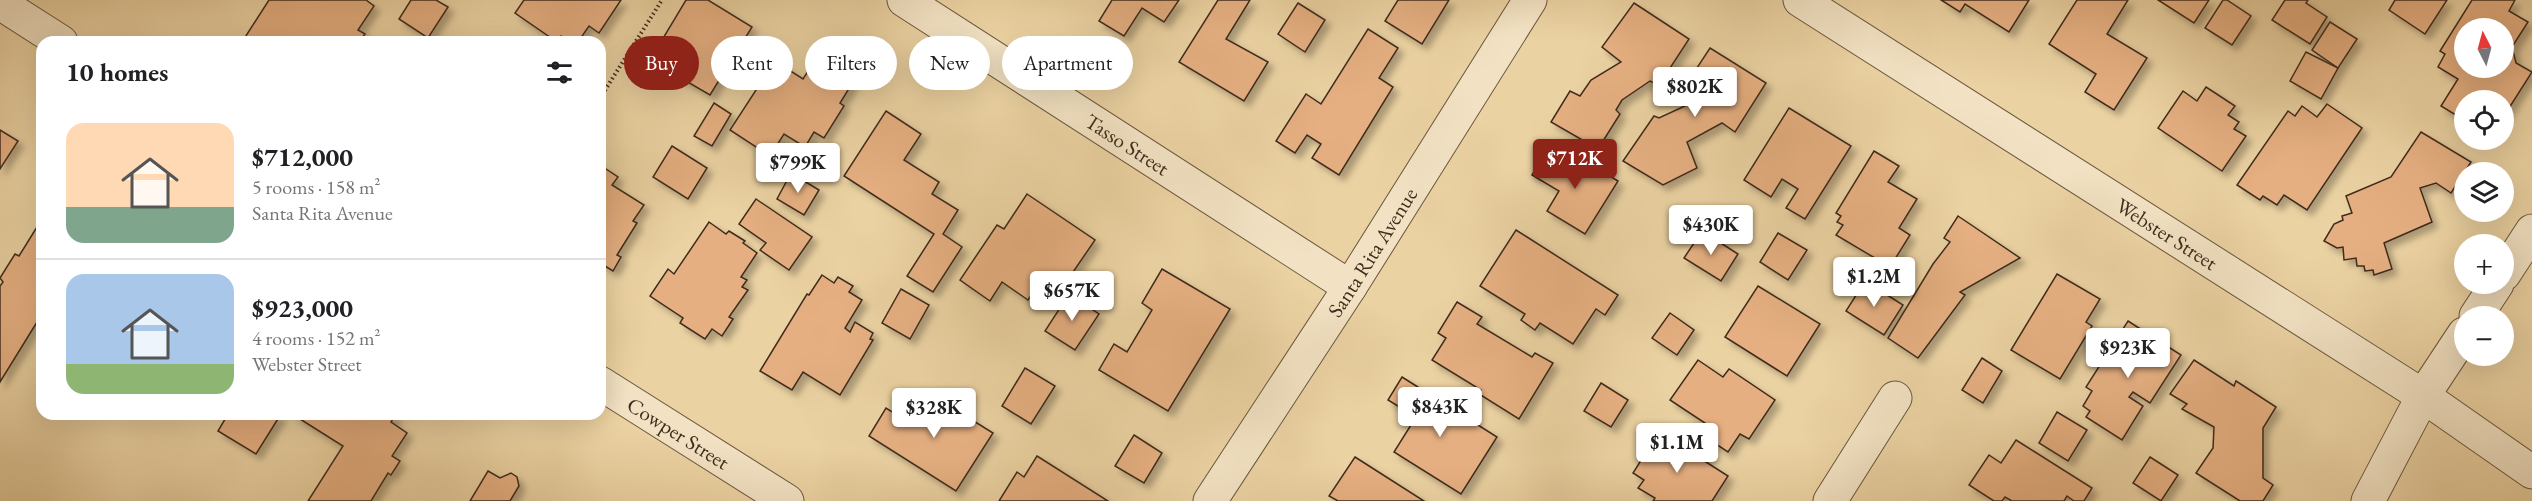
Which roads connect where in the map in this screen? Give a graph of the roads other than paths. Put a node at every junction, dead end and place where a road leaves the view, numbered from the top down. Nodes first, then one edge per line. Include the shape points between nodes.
1 (904, 0) edge
2 (1530, 0) edge
3 (1800, 0) edge
4 (0, 3) edge
5 (52, 36) edge
6 (2532, 231) edge
7 (2514, 259) edge
8 (1350, 287) junction
9 (2454, 349) edge
10 (606, 386) edge
11 (2423, 396) junction
12 (1895, 398) dead end
13 (2532, 472) edge
14 (787, 501) edge
15 (1210, 501) edge
16 (1830, 501) edge
17 (2368, 501) edge

1 - 8 street, Tasso Street
2 - 8 street, Santa Rita Avenue
3 - 11 street, Webster Street
4 - 5 street
6 - 7 street
8 - 15 street, Santa Rita Avenue
9 - 11 street
10 - 14 street, Cowper Street
11 - 13 street, Webster Street
11 - 17 street
12 - 16 street

